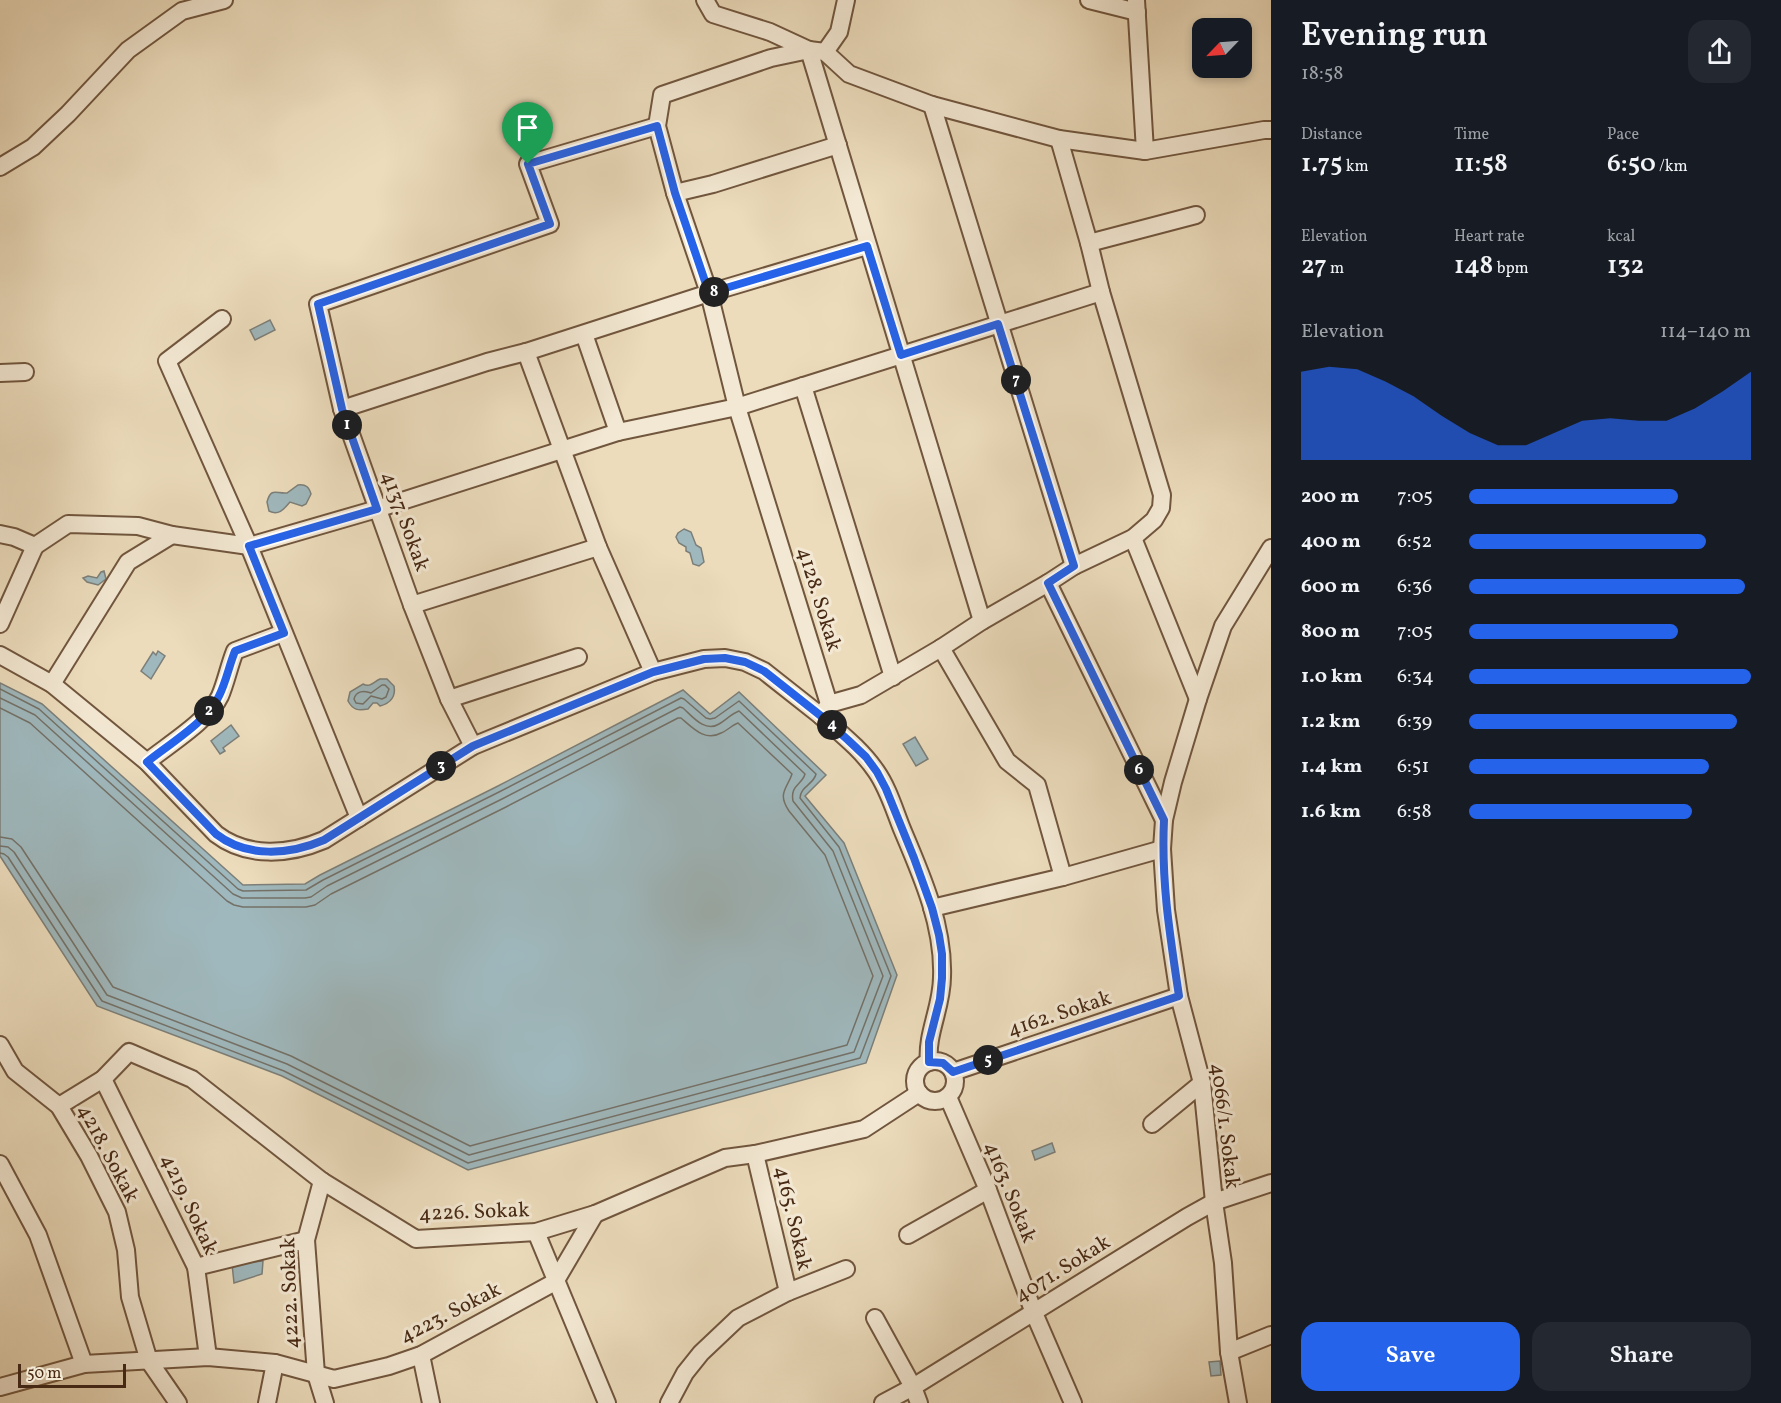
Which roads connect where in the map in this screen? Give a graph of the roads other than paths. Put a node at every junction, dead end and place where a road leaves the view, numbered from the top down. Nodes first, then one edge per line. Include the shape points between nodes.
1 (224, 0) edge
2 (705, 0) edge
3 (846, 0) edge
4 (1089, 0) edge
5 (1137, 6) edge
6 (817, 51) junction
7 (932, 105) junction
8 (657, 126) junction
9 (1271, 130) edge
10 (1059, 139) junction
11 (838, 145) junction
12 (1145, 151) junction
13 (0, 167) edge
14 (675, 193) junction
15 (1196, 215) dead end
16 (1089, 243) junction
17 (867, 246) junction
18 (1101, 292) junction
19 (709, 293) junction
20 (222, 319) dead end
21 (998, 324) junction
22 (584, 334) junction
23 (526, 352) junction
24 (901, 355) junction
25 (25, 372) dead end
26 (0, 373) edge
27 (803, 386) junction
28 (736, 407) junction
29 (342, 409) junction
30 (618, 432) junction
31 (562, 450) junction
32 (377, 509) junction
33 (0, 534) edge
34 (172, 535) junction
35 (1133, 538) junction
36 (34, 546) junction
37 (249, 546) junction
38 (598, 547) junction
39 (1271, 548) edge
40 (1074, 566) junction
41 (1048, 583) junction
42 (412, 605) junction
43 (982, 621) junction
44 (0, 624) edge
45 (284, 633) junction
46 (941, 648) junction
47 (0, 656) edge
48 (578, 657) dead end
49 (653, 672) junction
50 (893, 676) junction
51 (52, 684) junction
52 (449, 699) junction
53 (1198, 699) junction
54 (825, 710) junction
55 (473, 746) junction
56 (147, 762) junction
57 (359, 818) junction
58 (1164, 820) junction
59 (1162, 849) junction
60 (1063, 877) junction
61 (932, 908) junction
62 (1179, 996) junction
63 (0, 1045) edge
64 (929, 1062) junction
65 (15, 1071) junction
66 (953, 1072) junction
67 (0, 1079) edge
68 (103, 1079) junction
69 (1202, 1083) junction
70 (919, 1093) junction
71 (948, 1097) junction
72 (59, 1106) junction
73 (1152, 1124) dead end
74 (755, 1154) junction
75 (0, 1164) edge
76 (322, 1181) junction
77 (1271, 1183) edge
78 (988, 1190) junction
79 (1214, 1202) junction
80 (595, 1214) junction
81 (536, 1232) junction
82 (908, 1235) dead end
83 (306, 1240) junction
84 (196, 1267) junction
85 (846, 1269) dead end
86 (555, 1282) junction
87 (788, 1292) junction
88 (1034, 1313) junction
89 (875, 1318) dead end
90 (1271, 1335) edge
91 (1229, 1352) junction
92 (421, 1355) junction
93 (208, 1357) junction
94 (149, 1361) junction
95 (275, 1363) junction
96 (84, 1364) junction
97 (316, 1374) junction
98 (0, 1387) edge
99 (916, 1395) edge
100 (178, 1403) edge
101 (267, 1403) edge
102 (325, 1403) edge
103 (431, 1403) edge
104 (607, 1403) edge
105 (669, 1403) edge
106 (883, 1403) edge
107 (1073, 1403) edge
108 (1238, 1403) edge

1 - 13 street via 182,10 128,50 33,147
2 - 6 street via 713,14
3 - 6 street via 839,32
4 - 5 street
5 - 12 street
6 - 7 street via 849,74
6 - 8 street via 771,58 662,94
6 - 11 street
7 - 10 street
7 - 21 street
8 - 14 street, 4128. Sokak
8 - 29 street, 4137. Sokak via 528,164 550,224 318,304
9 - 12 street
10 - 12 street
10 - 16 street
11 - 14 street
11 - 17 street
14 - 19 street, 4128. Sokak
15 - 16 street
16 - 18 street
17 - 19 street
17 - 24 street
18 - 21 street
18 - 35 street via 1162,495 1161,508 1154,520
19 - 22 street
19 - 28 street, 4128. Sokak
20 - 37 street via 167,361
21 - 24 street
21 - 40 street
22 - 23 street
22 - 30 street
23 - 29 street
23 - 31 street
24 - 27 street
24 - 43 street
25 - 26 street
27 - 28 street
27 - 50 street
28 - 30 street
28 - 54 street, 4128. Sokak
29 - 32 street, 4137. Sokak
30 - 31 street
31 - 32 street
31 - 38 street
32 - 37 street
32 - 42 street, 4137. Sokak
33 - 36 street
34 - 36 street via 138,526 68,524
34 - 37 street
34 - 51 street via 128,562
35 - 40 street
35 - 53 street
36 - 44 street
37 - 45 street
38 - 42 street
38 - 49 street
39 - 53 street, 4066/1. Sokak via 1223,626
40 - 41 street
41 - 43 street
41 - 58 street
42 - 52 street, 4137. Sokak
43 - 46 street
45 - 56 street via 235,651 212,708
45 - 57 street
46 - 50 street
46 - 60 street via 1007,761 1037,785
47 - 51 street
48 - 52 street
49 - 54 street via 704,659 745,662
49 - 55 street
50 - 54 street
51 - 56 street
52 - 55 street, 4137. Sokak
53 - 58 street, 4066/1. Sokak
54 - 61 street via 877,772
55 - 57 street
56 - 57 street via 216,834 239,848 291,851 308,847
58 - 59 street, 4066/1. Sokak
59 - 60 street
59 - 62 street, 4066/1. Sokak via 1166,910
60 - 61 street
61 - 64 street via 942,954 942,978 929,1042
62 - 66 street, 4162. Sokak
62 - 69 street, 4066/1. Sokak
63 - 65 street, 4218. Sokak
64 - 66 street via 943,1063
64 - 70 street via 917,1075
65 - 67 street
65 - 72 street, 4218. Sokak
66 - 71 street via 955,1085
68 - 72 street
68 - 76 street, 4226. Sokak via 129,1052 192,1079
68 - 84 street, 4219. Sokak
69 - 73 street
69 - 79 street, 4066/1. Sokak
70 - 71 street via 935,1101
70 - 74 street via 864,1129
71 - 78 street, 4163. Sokak
72 - 94 street, 4218. Sokak via 117,1212 126,1250 130,1297
74 - 80 street, 4226. Sokak via 725,1158
74 - 87 street, 4165. Sokak
75 - 96 street via 38,1236
76 - 81 street, 4226. Sokak via 416,1239
76 - 83 street, 4222. Sokak
77 - 79 street, 4071. Sokak
78 - 82 street
78 - 88 street, 4163. Sokak
79 - 88 street, 4071. Sokak
79 - 91 street, 4066/1. Sokak
80 - 81 street, 4226. Sokak
80 - 86 street
81 - 86 street
83 - 84 street
83 - 97 street, 4222. Sokak
84 - 93 street, 4219. Sokak
85 - 87 street
86 - 92 street, 4223. Sokak
86 - 104 street
87 - 105 street via 738,1318 701,1353
88 - 99 street, 4071. Sokak
88 - 107 street, 4163. Sokak
89 - 99 street
90 - 91 street
91 - 108 street, 4066/1. Sokak
92 - 97 street, 4223. Sokak via 334,1379
92 - 103 street
93 - 94 street, 4223. Sokak
93 - 95 street, 4223. Sokak
94 - 96 street, 4223. Sokak
94 - 100 street, 4218. Sokak
95 - 97 street, 4223. Sokak
95 - 101 street
96 - 98 street, 4223. Sokak
97 - 102 street, 4222. Sokak
99 - 106 street, 4071. Sokak

